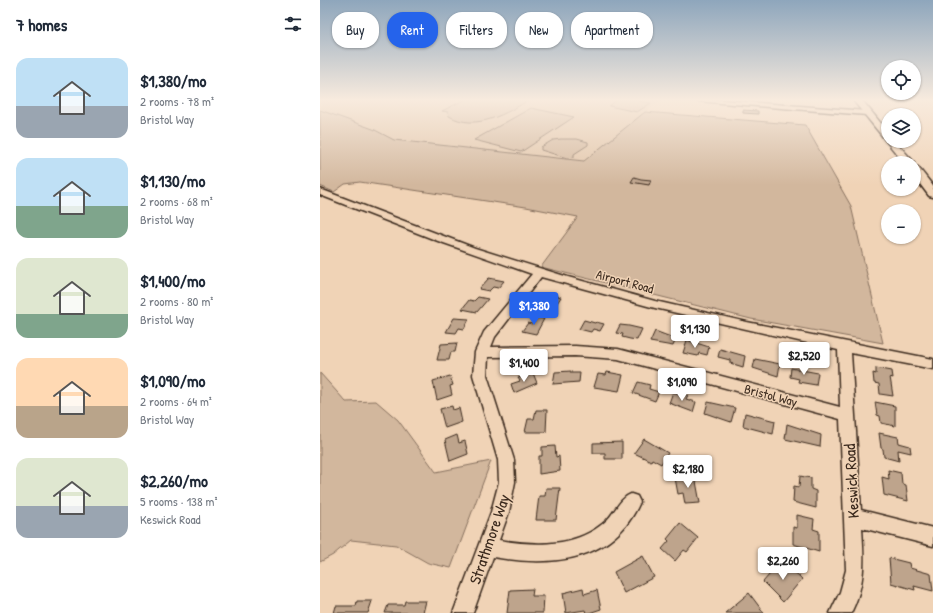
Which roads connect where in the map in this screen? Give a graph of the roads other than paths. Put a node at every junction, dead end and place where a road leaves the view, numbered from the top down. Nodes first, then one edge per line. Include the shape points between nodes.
1 (896, 148) edge
2 (903, 156) edge
3 (921, 178) edge
4 (320, 192) edge
5 (933, 194) edge
6 (539, 272) junction
7 (844, 345) junction
8 (482, 352) junction
9 (933, 364) edge
10 (847, 416) junction
11 (631, 502) dead end
12 (853, 517) junction
13 (933, 537) edge
14 (488, 547) junction
15 (463, 613) edge
16 (840, 613) edge

1 - 2 main road
3 - 5 main road
4 - 6 street, Airport Road via 456,244
6 - 7 street, Airport Road via 684,311
6 - 8 street, Strathmore Way via 489,335
7 - 9 street, Airport Road
7 - 10 street, Keswick Road
8 - 10 street, Bristol Way via 575,351 618,354
8 - 14 street, Strathmore Way via 482,383 508,471 505,498
10 - 12 street, Keswick Road
11 - 14 street via 613,528 593,541 570,551 537,554
12 - 13 street
12 - 16 street, Keswick Road via 853,581
14 - 15 street, Strathmore Way

